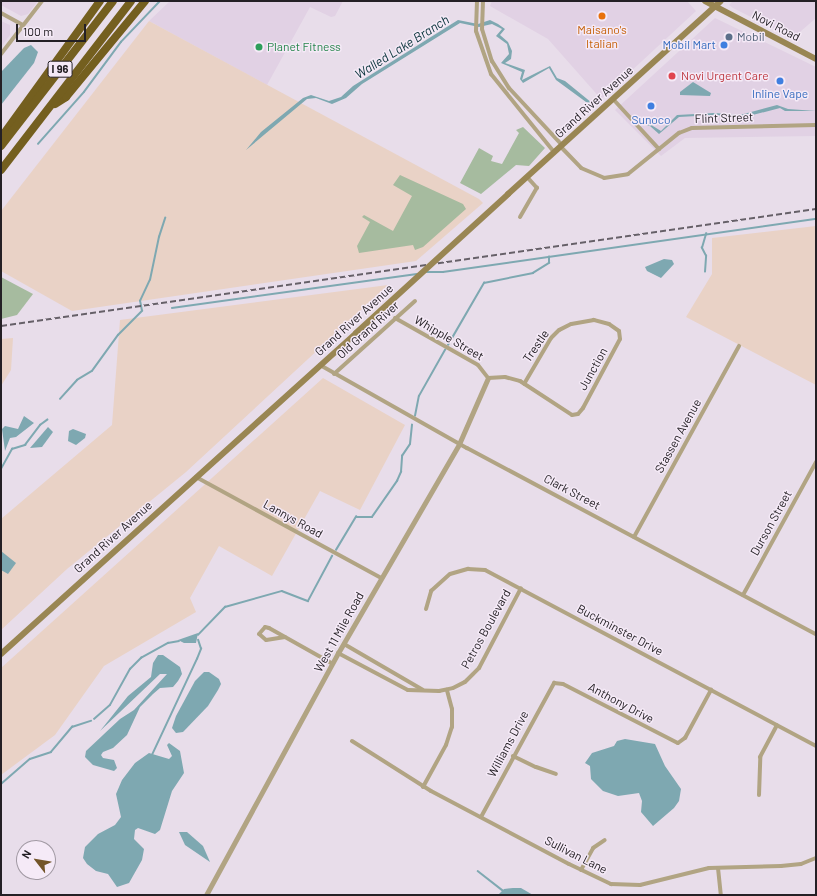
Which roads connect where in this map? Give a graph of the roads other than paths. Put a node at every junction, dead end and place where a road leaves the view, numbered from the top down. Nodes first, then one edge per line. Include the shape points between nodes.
1 (42, 1) edge
2 (100, 1) edge
3 (113, 1) edge
4 (131, 1) edge
5 (145, 1) edge
6 (477, 1) edge
7 (484, 1) edge
8 (705, 1) edge
9 (721, 1) edge
10 (715, 6) junction
11 (1, 13) edge
12 (23, 25) junction
13 (1, 54) edge
14 (816, 59) edge
15 (613, 99) junction
16 (50, 108) junction
17 (816, 125) edge
18 (1, 137) edge
19 (1, 146) edge
20 (562, 146) junction
21 (659, 149) junction
22 (554, 152) junction
23 (1, 170) edge
24 (527, 176) junction
25 (520, 217) dead end
26 (415, 301) dead end
27 (396, 318) junction
28 (616, 328) joint
29 (739, 346) dead end
30 (320, 365) junction
31 (334, 374) junction
32 (488, 378) junction
33 (524, 384) junction
34 (459, 444) junction
35 (816, 462) edge
36 (196, 477) junction
37 (634, 537) junction
38 (381, 578) junction
39 (521, 588) junction
40 (743, 595) junction
41 (426, 608) dead end
42 (816, 634) edge
43 (285, 637) junction
44 (344, 644) junction
45 (338, 653) junction
46 (1, 654) edge
47 (333, 664) junction
48 (382, 665) junction
49 (377, 674) junction
50 (554, 683) joint
51 (423, 690) junction
52 (447, 690) junction
53 (711, 690) junction
54 (776, 725) junction
55 (352, 741) dead end
56 (816, 746) edge
57 (513, 756) junction
58 (556, 774) dead end
59 (423, 787) junction
60 (759, 794) dead end
61 (480, 817) junction
62 (605, 840) dead end
63 (816, 858) edge
64 (718, 868) junction
65 (581, 870) junction
66 (206, 895) edge
67 (721, 895) edge

1 - 12 street
2 - 18 highway
3 - 19 highway, I 96
4 - 16 highway, I 96
5 - 16 highway via 66,97
6 - 22 street via 479,42 485,62 497,84
7 - 20 street, Flint Street via 482,9 485,41 492,61 509,88
8 - 10 main road, Novi Road
9 - 10 main road, Grand River Avenue
10 - 14 main road, Novi Road
10 - 15 main road, Grand River Avenue
11 - 12 street
12 - 13 street
15 - 20 main road, Grand River Avenue
15 - 21 street
16 - 23 highway, I 96
17 - 21 street, Flint Street via 692,128
20 - 21 street, Flint Street via 581,168 604,178 628,174
20 - 22 main road, Grand River Avenue
22 - 24 main road, Grand River Avenue
24 - 25 street via 536,188
24 - 30 main road, Grand River Avenue, bridge
26 - 27 street, Old Grand River
27 - 31 street, Old Grand River
27 - 32 street, Whipple Street via 478,365
28 - 33 street, Trestle via 594,320 571,324 559,330 548,341
28 - 33 street, Junction via 621,335 620,339 578,414 572,414 544,399
29 - 37 street, Stassen Avenue
30 - 31 street, Clark Street
30 - 36 main road, Grand River Avenue
31 - 34 street, Clark Street
32 - 33 street via 505,376
32 - 34 street, West 11 Mile Road
34 - 37 street, Clark Street
34 - 38 street, West 11 Mile Road
35 - 40 street, Durson Street
36 - 38 street, Lannys Road
36 - 46 main road, Grand River Avenue
37 - 40 street, Clark Street
38 - 44 street, West 11 Mile Road
39 - 41 street, Buckminster Drive via 485,570 459,570 438,582 431,591
39 - 52 street, Petros Boulevard via 479,668 466,682
39 - 53 street, Buckminster Drive
40 - 42 street, Clark Street
43 - 43 street via 265,627 259,634 266,640
43 - 47 street
44 - 45 street, West 11 Mile Road
44 - 48 street
45 - 47 street, West 11 Mile Road
45 - 49 street, Petros Boulevard
47 - 66 street, West 11 Mile Road
48 - 49 street
48 - 51 street
49 - 51 street, Petros Boulevard via 408,690
50 - 53 street, Anthony Drive via 563,684 678,743 685,738
50 - 57 street, Williams Drive
51 - 52 street, Petros Boulevard
52 - 59 street via 452,710 452,726 446,745
53 - 54 street, Buckminster Drive
54 - 56 street, Buckminster Drive
54 - 60 street via 760,757
55 - 59 street, Sullivan Lane
57 - 58 street
57 - 61 street, Williams Drive
59 - 61 street, Sullivan Lane
61 - 65 street, Sullivan Lane
62 - 65 street via 593,848
63 - 64 street, Sullivan Lane via 788,866
64 - 65 street, Sullivan Lane via 687,872 633,885 612,884
64 - 67 street

